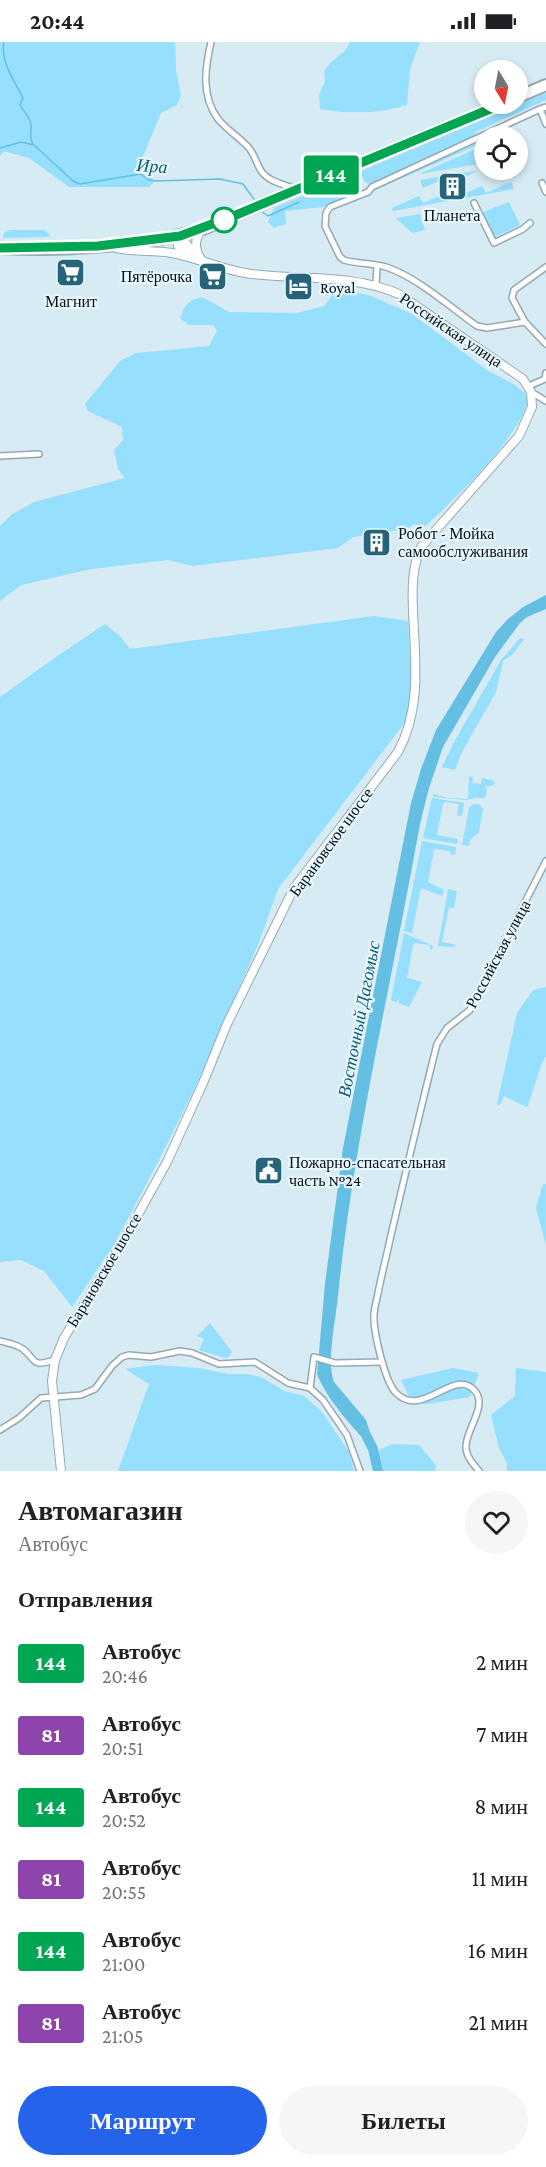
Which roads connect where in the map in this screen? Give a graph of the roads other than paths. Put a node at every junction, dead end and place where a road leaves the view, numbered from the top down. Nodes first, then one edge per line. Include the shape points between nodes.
1 (211, 42) edge
2 (546, 85) edge
3 (528, 93) edge
4 (546, 107) edge
5 (540, 110) junction
6 (478, 114) edge
7 (546, 124) edge
8 (542, 183) dead end
9 (297, 189) junction
10 (546, 192) edge
11 (474, 202) dead end
12 (530, 223) dead end
13 (203, 229) junction
14 (179, 236) junction
15 (101, 245) junction
16 (0, 248) edge
17 (202, 261) junction
18 (377, 266) junction
19 (546, 267) edge
20 (376, 284) junction
21 (525, 322) junction
22 (546, 344) edge
23 (545, 376) edge
24 (530, 389) junction
25 (546, 401) edge
26 (39, 454) dead end
27 (0, 456) edge
28 (546, 861) edge
29 (0, 1341) edge
30 (55, 1360) junction
31 (382, 1362) junction
32 (310, 1388) junction
33 (54, 1396) junction
34 (0, 1430) edge
35 (61, 1471) edge
36 (360, 1471) edge
37 (478, 1471) edge

1 - 9 street via 206,72 209,103 218,118 249,148 264,175
2 - 3 highway
4 - 5 street
5 - 7 street
5 - 18 street via 330,207 325,226 340,257
6 - 9 highway
8 - 10 street
9 - 13 highway
11 - 12 street via 494,243
13 - 14 highway
13 - 17 main road via 195,242
14 - 15 highway
14 - 17 main road
15 - 16 highway
15 - 17 main road, Российская улица via 171,253
17 - 20 main road, Российская улица via 250,274
18 - 20 street
18 - 21 street via 414,281 477,326
19 - 21 street via 514,290 512,298
20 - 24 main road, Российская улица via 413,303 523,379
21 - 22 street
23 - 24 street
24 - 25 street, Российская улица
24 - 30 main road, Барановское шоссе via 532,407 519,436 424,541 418,554 412,585 416,685 406,739 294,888 227,1024 167,1162 69,1329
26 - 27 street
28 - 31 street, Российская улица via 470,1010 447,1028 437,1044 374,1314
29 - 30 street via 16,1345 35,1362
30 - 33 main road, Барановское шоссе
31 - 32 street via 335,1363 314,1357
31 - 37 street, Российская улица via 392,1387 410,1401 455,1386 469,1386 477,1393 477,1412 465,1448
32 - 33 street via 288,1383 255,1362 219,1364 180,1351 122,1357 95,1389 81,1395
32 - 36 street via 347,1435
33 - 34 street via 36,1401
33 - 35 main road, Барановское шоссе

